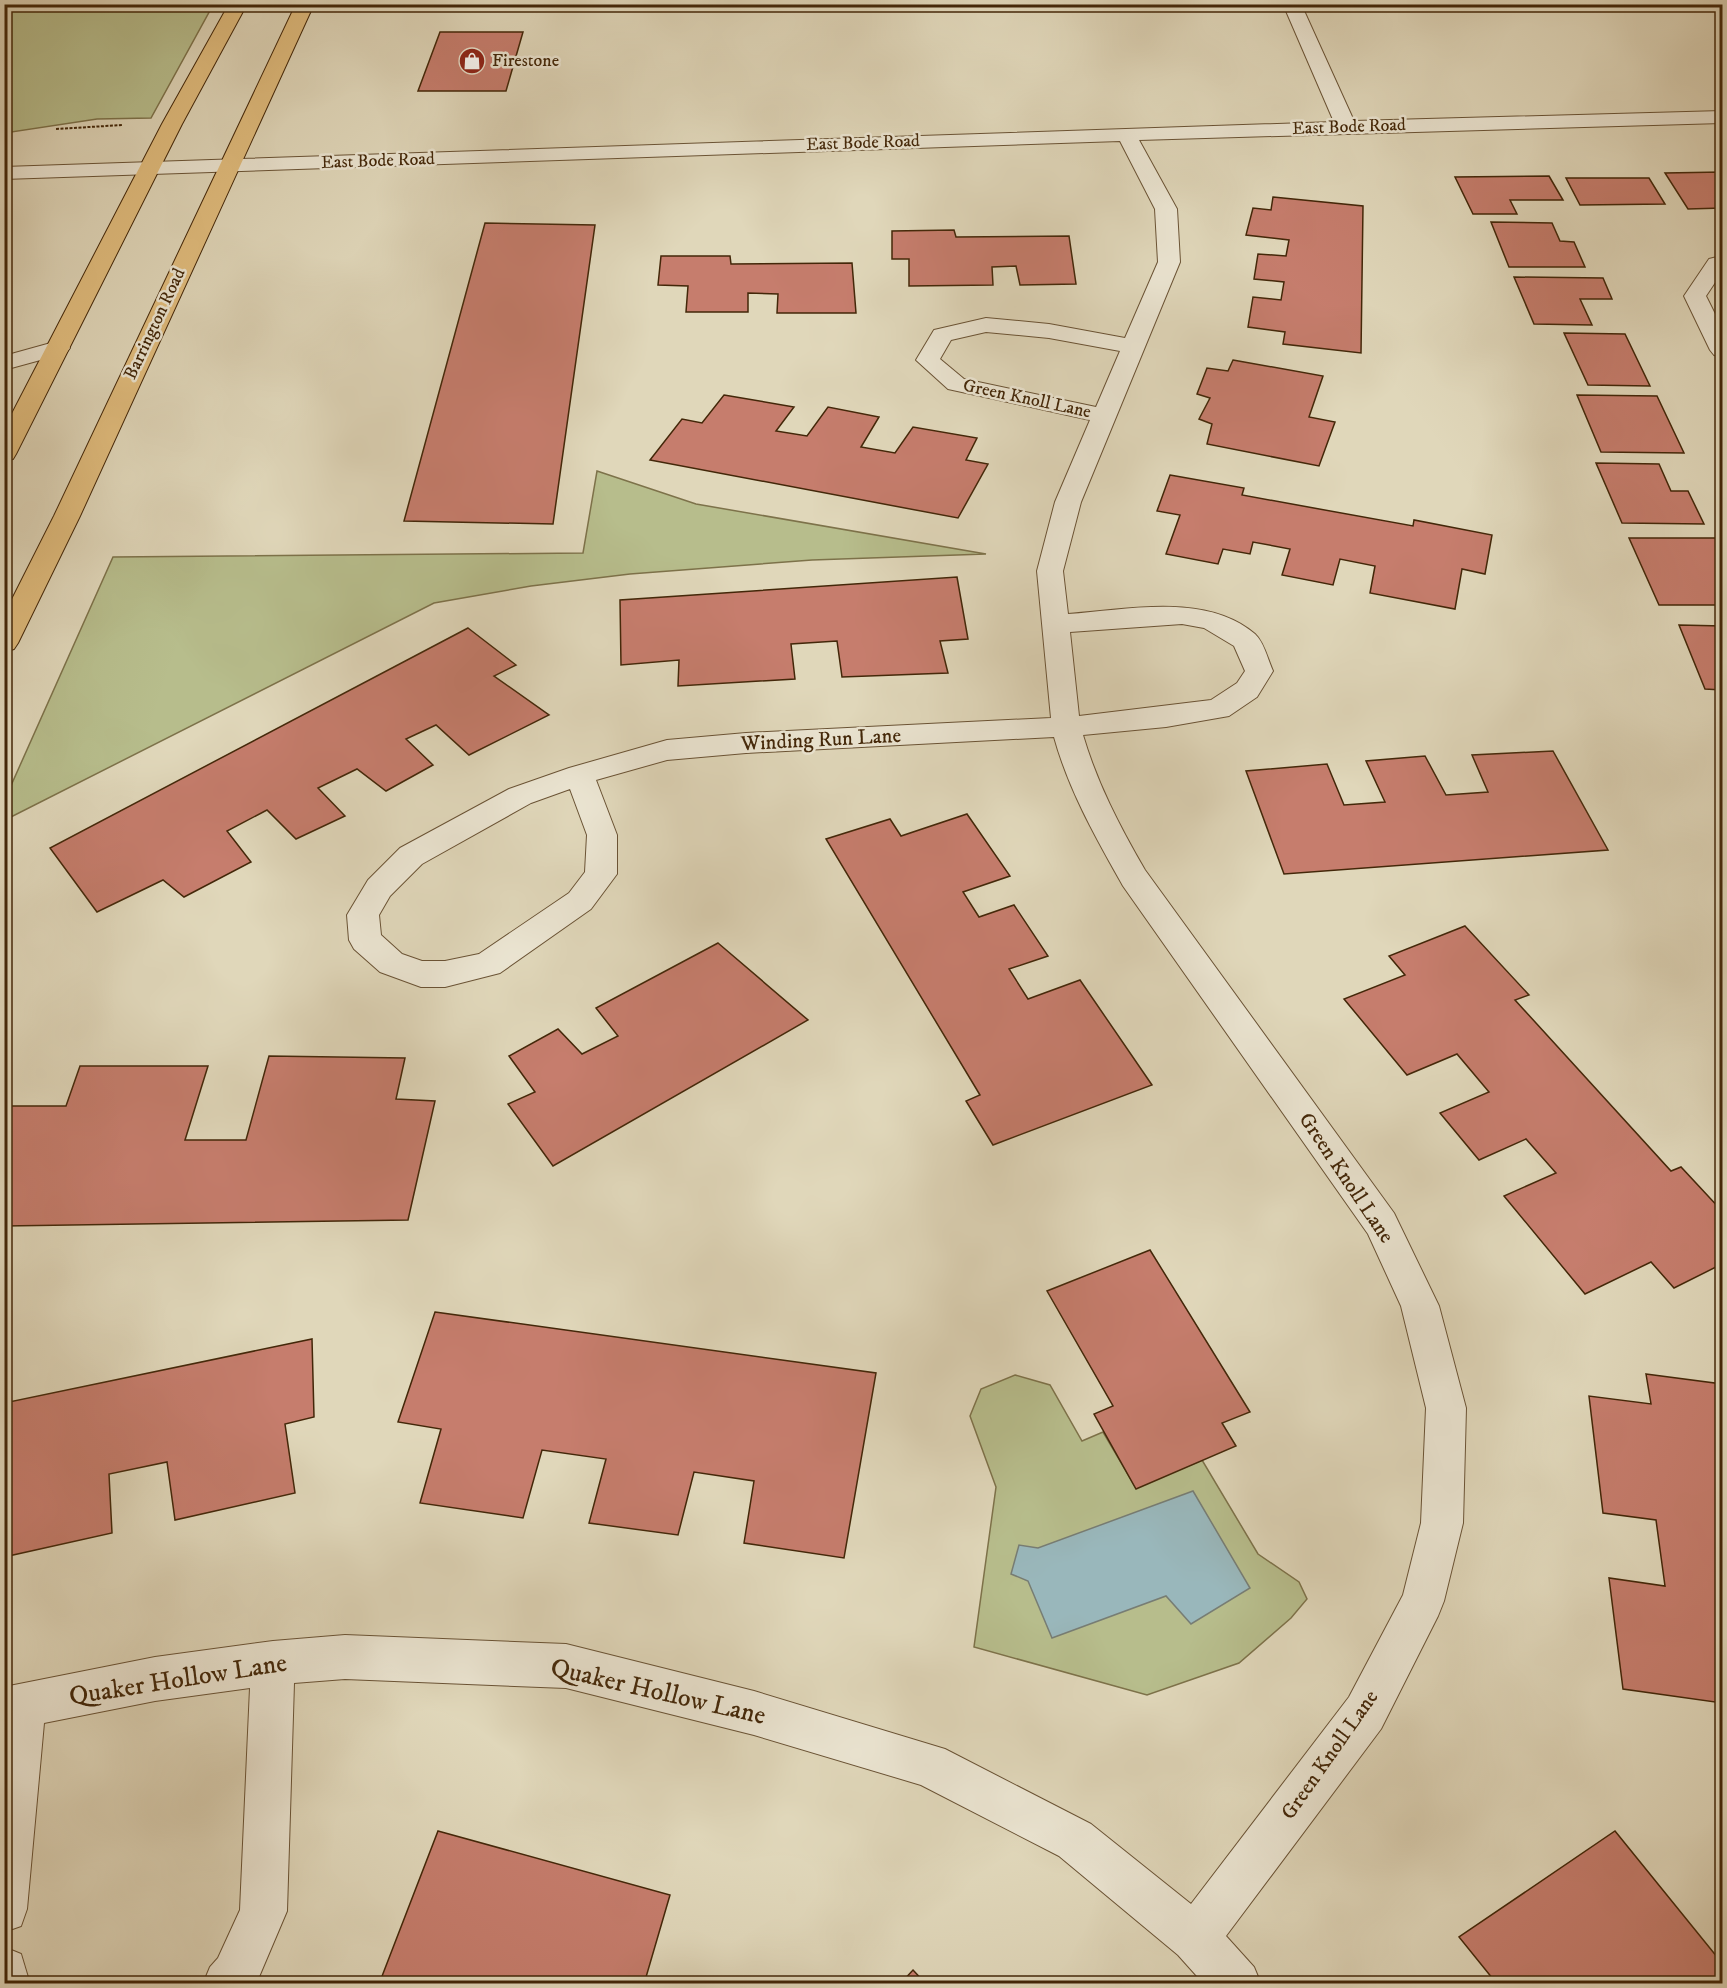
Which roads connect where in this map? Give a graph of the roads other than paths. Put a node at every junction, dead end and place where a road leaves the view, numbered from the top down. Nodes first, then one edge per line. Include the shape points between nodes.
1 (238, 4) edge
2 (305, 4) edge
3 (1292, 4) edge
4 (1722, 117) edge
5 (1346, 126) junction
6 (1126, 134) junction
7 (228, 166) junction
8 (151, 168) junction
9 (4, 173) edge
10 (1717, 264) dead end
11 (1135, 347) junction
12 (58, 348) junction
13 (1722, 350) edge
14 (4, 363) edge
15 (1106, 416) junction
16 (8, 441) edge
17 (1055, 624) junction
18 (4, 643) edge
19 (1066, 727) junction
20 (579, 775) junction
21 (273, 1663) junction
22 (14, 1707) edge
23 (4, 1909) edge
24 (1195, 1938) junction
25 (4, 1971) edge
26 (6, 1983) edge
27 (227, 1983) edge
28 (1237, 1983) edge

1 - 8 main road
2 - 7 main road, Barrington Road
3 - 5 street
4 - 5 street, East Bode Road
5 - 6 street, East Bode Road
6 - 7 street, East Bode Road
6 - 11 street, Green Knoll Lane via 1166,209 1169,262
7 - 8 street, East Bode Road
7 - 18 main road, Barrington Road via 67,516
8 - 9 street, East Bode Road
8 - 12 main road
10 - 13 street via 1695,296
11 - 15 street, Green Knoll Lane
11 - 15 street, Green Knoll Lane via 1049,331 986,325 942,335 928,360 956,384
12 - 14 street
12 - 16 main road
15 - 17 street, Green Knoll Lane via 1068,502 1050,571
17 - 19 street, Green Knoll Lane
17 - 19 street via 1182,615 1212,621 1246,640 1259,670 1247,690 1220,709
19 - 20 street, Winding Run Lane via 668,750
19 - 24 street, Green Knoll Lane via 1076,763 1134,878 1381,1224 1420,1306 1446,1408 1442,1523 1423,1601 1365,1713
20 - 20 street, Winding Run Lane via 520,796 411,856 379,888 363,915 365,940 391,963 421,974 445,974 488,964 580,901 602,874 602,835
21 - 22 street, Quaker Hollow Lane via 155,1679
21 - 24 street, Quaker Hollow Lane via 345,1657 566,1666 754,1713 929,1765 1075,1840
21 - 27 street via 263,1911 235,1975
22 - 23 street
24 - 28 street, Quaker Hollow Lane
25 - 26 street

